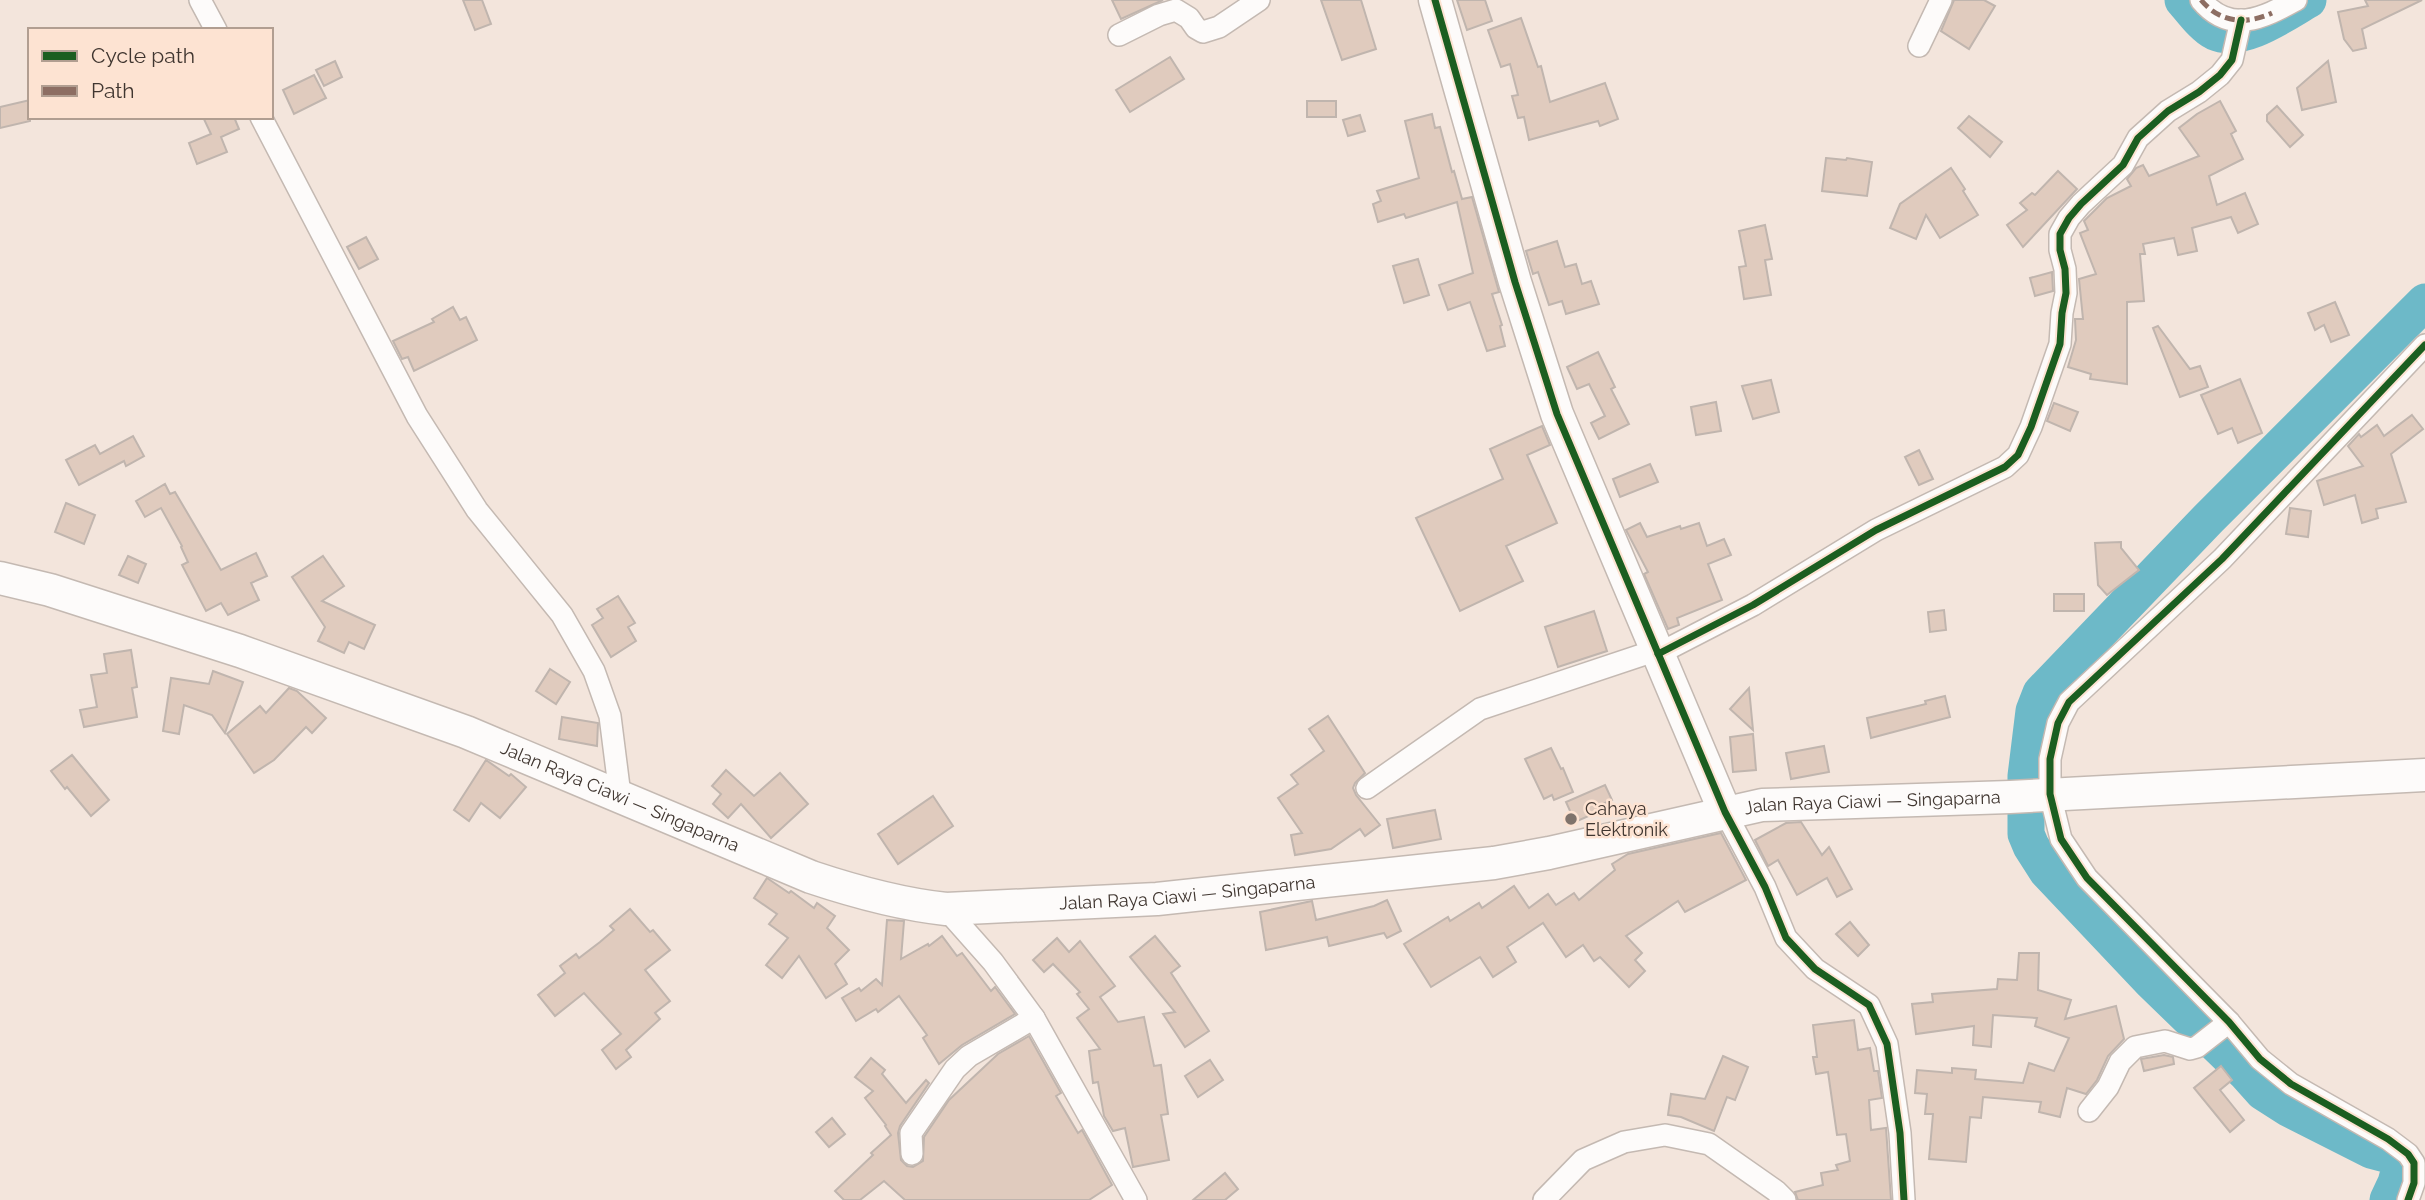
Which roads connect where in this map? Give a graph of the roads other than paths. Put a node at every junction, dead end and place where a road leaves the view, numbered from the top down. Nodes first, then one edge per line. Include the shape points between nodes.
1 (200, 0) edge
2 (1259, 0) edge
3 (1435, 0) edge
4 (1941, 0) edge
5 (2201, 0) edge
6 (2296, 0) edge
7 (2240, 24) junction
8 (215, 28) edge
9 (1119, 34) dead end
10 (1919, 46) dead end
11 (262, 119) edge
12 (2425, 345) edge
13 (0, 578) edge
14 (1657, 652) junction
15 (2425, 775) edge
16 (1367, 788) dead end
17 (620, 795) junction
18 (2032, 795) junction
19 (1725, 812) junction
20 (946, 909) junction
21 (1034, 1018) junction
22 (2213, 1034) junction
23 (2089, 1111) dead end
24 (912, 1154) dead end
25 (1136, 1200) edge
26 (1544, 1200) edge
27 (1785, 1200) edge
28 (1903, 1200) edge
29 (2408, 1200) edge

1 - 8 street
2 - 9 street via 1219,27 1203,32 1176,10
3 - 14 main road via 1557,414
4 - 10 street
5 - 7 street via 2223,19
6 - 7 street
7 - 14 street via 2232,60 2220,75 2138,138 2123,165 2069,218 2060,234 2067,293 2060,344 2018,455 2005,467 1877,530 1753,606
11 - 17 street via 417,416 477,510 562,615 594,671 610,716
12 - 18 street via 2221,559 2069,702 2058,723 2050,760
13 - 17 main road, Jalan Raya Ciawi — Singaparna via 253,656 467,732
14 - 16 street via 1480,709
14 - 19 main road
15 - 18 main road, Jalan Raya Ciawi — Singaparna
17 - 20 main road, Jalan Raya Ciawi — Singaparna via 811,877 870,896
18 - 19 main road, Jalan Raya Ciawi — Singaparna via 1762,805
18 - 22 street via 2087,878
19 - 20 main road, Jalan Raya Ciawi — Singaparna via 1494,863 1157,899
19 - 28 street via 1786,938 1815,969 1869,1005 1887,1044 1900,1133
20 - 21 street
21 - 24 street via 955,1069 911,1133
21 - 25 street
22 - 23 street via 2190,1049 2157,1041 2134,1047
22 - 29 street via 2408,1154 2414,1163
26 - 27 street via 1583,1160 1625,1142 1665,1135 1709,1144

